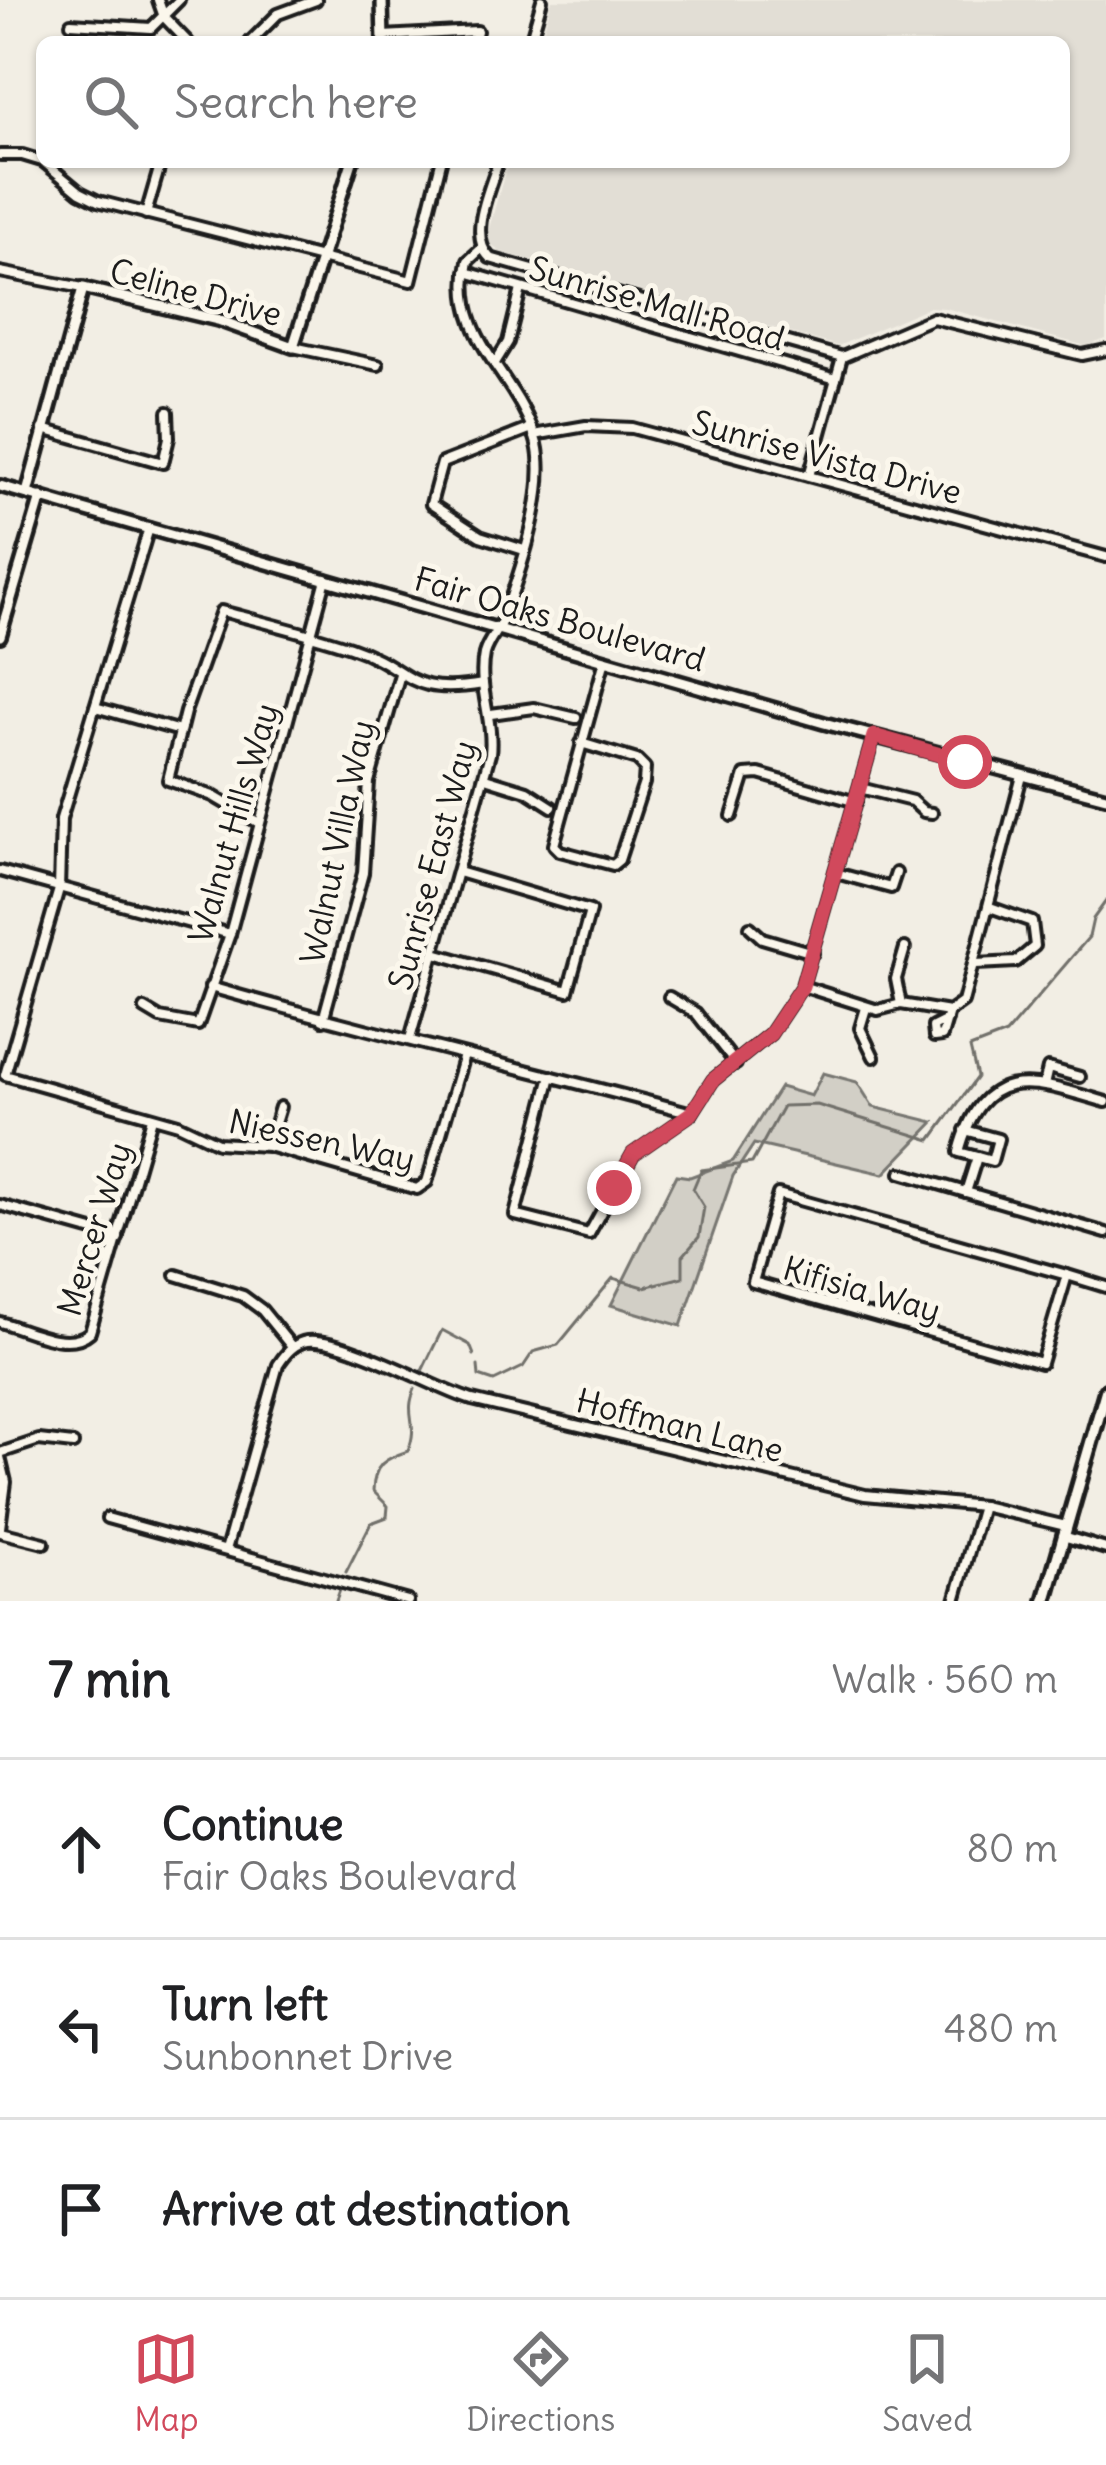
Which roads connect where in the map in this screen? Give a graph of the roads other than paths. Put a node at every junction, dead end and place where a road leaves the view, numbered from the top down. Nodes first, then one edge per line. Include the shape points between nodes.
1 (158, 0) edge
2 (179, 0) edge
3 (316, 0) edge
4 (382, 0) edge
5 (542, 0) edge
6 (164, 17) junction
7 (71, 23) dead end
8 (182, 36) edge
9 (256, 36) edge
10 (383, 36) edge
11 (418, 36) edge
12 (476, 36) edge
13 (532, 36) edge
14 (0, 155) edge
15 (36, 159) edge
16 (52, 168) edge
17 (159, 168) edge
18 (350, 168) edge
19 (439, 168) edge
20 (496, 168) edge
21 (146, 214) junction
22 (481, 249) junction
23 (320, 257) junction
24 (0, 272) edge
25 (466, 272) junction
26 (83, 288) junction
27 (521, 289) junction
28 (293, 347) junction
29 (1106, 350) edge
30 (842, 357) junction
31 (495, 363) junction
32 (378, 365) dead end
33 (836, 380) junction
34 (168, 412) dead end
35 (43, 429) junction
36 (533, 432) junction
37 (809, 476) junction
38 (0, 486) edge
39 (27, 493) junction
40 (40, 497) junction
41 (149, 528) junction
42 (524, 550) junction
43 (1106, 557) edge
44 (326, 578) junction
45 (497, 630) junction
46 (0, 636) edge
47 (310, 637) junction
48 (605, 660) junction
49 (400, 674) junction
50 (483, 683) junction
51 (95, 707) junction
52 (490, 714) junction
53 (577, 718) dead end
54 (179, 731) junction
55 (874, 736) junction
56 (581, 743) junction
57 (1022, 776) junction
58 (484, 778) junction
59 (860, 788) junction
60 (1106, 797) edge
61 (856, 802) junction
62 (552, 807) dead end
63 (932, 813) dead end
64 (732, 816) dead end
65 (259, 823) junction
66 (0, 872) edge
67 (458, 872) junction
68 (836, 873) junction
69 (896, 873) dead end
70 (59, 889) junction
71 (990, 907) junction
72 (750, 927) dead end
73 (230, 934) junction
74 (904, 948) dead end
75 (435, 953) junction
76 (813, 953) junction
77 (976, 964) junction
78 (802, 986) junction
79 (210, 987) junction
80 (669, 997) dead end
81 (902, 1004) junction
82 (866, 1007) junction
83 (145, 1009) dead end
84 (322, 1020) junction
85 (410, 1040) junction
86 (464, 1055) junction
87 (874, 1057) dead end
88 (736, 1064) junction
89 (551, 1076) junction
90 (1080, 1077) dead end
91 (1045, 1085) junction
92 (1106, 1102) edge
93 (280, 1107) dead end
94 (692, 1113) junction
95 (152, 1118) junction
96 (965, 1130) junction
97 (268, 1146) junction
98 (976, 1157) junction
99 (901, 1173) dead end
100 (966, 1192) junction
101 (0, 1205) edge
102 (1106, 1233) edge
103 (118, 1238) junction
104 (176, 1275) dead end
105 (1066, 1275) junction
106 (1106, 1287) edge
107 (0, 1322) edge
108 (292, 1348) junction
109 (1106, 1390) edge
110 (73, 1444) dead end
111 (0, 1455) edge
112 (982, 1506) junction
113 (107, 1518) dead end
114 (0, 1530) edge
115 (1065, 1532) junction
116 (44, 1543) dead end
117 (1106, 1549) edge
118 (226, 1550) junction
119 (408, 1601) edge
120 (956, 1601) edge
121 (1045, 1601) edge

1 - 6 street
2 - 6 street
3 - 9 street via 278,14
4 - 10 main road
5 - 13 street
6 - 7 street via 151,28
6 - 8 street
11 - 12 street
14 - 15 street
16 - 21 street via 88,197
17 - 21 street
18 - 23 main road
19 - 23 street via 411,281
20 - 22 street
21 - 23 street
22 - 25 street
22 - 30 street
23 - 28 main road
24 - 26 street, Celine Drive
25 - 27 street, Sunrise Mall Road
25 - 31 street, Sunrise East Way via 464,304
26 - 28 main road, Celine Drive
26 - 35 main road
27 - 31 street
27 - 33 street, Sunrise Mall Road
28 - 32 street, Celine Drive
29 - 30 street via 1082,355 933,318
30 - 33 street
31 - 36 street, Sunrise East Way
33 - 37 street
34 - 35 street via 163,463
35 - 39 main road
36 - 37 street, Sunrise Vista Drive via 617,426
36 - 42 street, Sunrise East Way via 539,487
36 - 42 street, Sunrise Vista Drive via 442,463 431,504 480,536
37 - 43 street, Sunrise Vista Drive
38 - 39 main road, Fair Oaks Boulevard
39 - 40 main road, Fair Oaks Boulevard
40 - 41 main road, Fair Oaks Boulevard
40 - 46 main road
41 - 44 main road, Fair Oaks Boulevard
41 - 51 street, Niessen Way
42 - 45 street, Sunrise East Way
44 - 45 main road, Fair Oaks Boulevard
44 - 47 street, Walnut Hills Way
45 - 48 main road, Fair Oaks Boulevard
45 - 50 street, Sunrise East Way
47 - 49 street via 363,652
47 - 54 street via 220,611
47 - 65 street, Walnut Hills Way
48 - 55 main road, Fair Oaks Boulevard
48 - 56 street
49 - 50 street via 438,689
49 - 84 street, Walnut Villa Way via 369,782 363,873
50 - 52 street, Sunrise East Way
51 - 54 street
51 - 70 street, Niessen Way via 61,819
52 - 53 street via 534,708
52 - 58 street, Sunrise East Way
54 - 65 street via 168,780
55 - 57 main road, Fair Oaks Boulevard
55 - 59 street
56 - 56 street via 554,845 613,865 645,768
57 - 60 main road, Fair Oaks Boulevard
57 - 71 street
58 - 62 street
58 - 67 street, Sunrise East Way
59 - 61 street
59 - 63 street
61 - 64 street via 745,775
61 - 68 street
65 - 73 street, Walnut Hills Way
66 - 70 street
67 - 75 street, Sunrise East Way
67 - 75 street via 590,911 568,991
68 - 69 street via 891,888
68 - 76 street
70 - 73 street
70 - 95 street, Niessen Way via 5,1075
71 - 77 street
71 - 77 street via 1032,922 1035,946 1016,962
72 - 76 street
73 - 79 street, Walnut Hills Way
74 - 81 street via 896,979
75 - 85 street, Sunrise East Way
76 - 78 street
77 - 81 street via 967,997 948,1016
78 - 82 street
78 - 88 street via 770,1034
79 - 83 street, Walnut Hills Way via 198,1025
79 - 84 street
80 - 88 street via 696,1013
81 - 82 street
82 - 87 street via 860,1028
84 - 85 street
85 - 86 street
86 - 89 street
86 - 97 street, Niessen Way via 423,1188
88 - 94 street via 713,1080
89 - 94 street
89 - 94 street via 515,1215 589,1234 633,1154
90 - 91 street via 1048,1068
91 - 92 street
91 - 96 street via 998,1087
93 - 97 street
95 - 97 street, Niessen Way via 218,1143
95 - 103 street, Mercer Way
96 - 98 street via 959,1151
96 - 98 street via 998,1139 992,1161
98 - 100 street
99 - 100 street
100 - 102 street
101 - 103 street
103 - 107 street, Mercer Way via 84,1339
104 - 108 street via 253,1303
105 - 105 street, Kifisia Way via 778,1194 753,1282 1041,1363
105 - 106 street, Kifisia Way
108 - 112 street, Hoffman Lane via 322,1342 472,1400 865,1495
108 - 118 street via 278,1365
109 - 115 main road
110 - 111 street via 39,1440
111 - 114 street via 7,1482
112 - 115 street, Hoffman Lane
112 - 120 street
113 - 118 street
114 - 116 street
115 - 117 street, Hoffman Lane
115 - 121 main road
118 - 119 street

